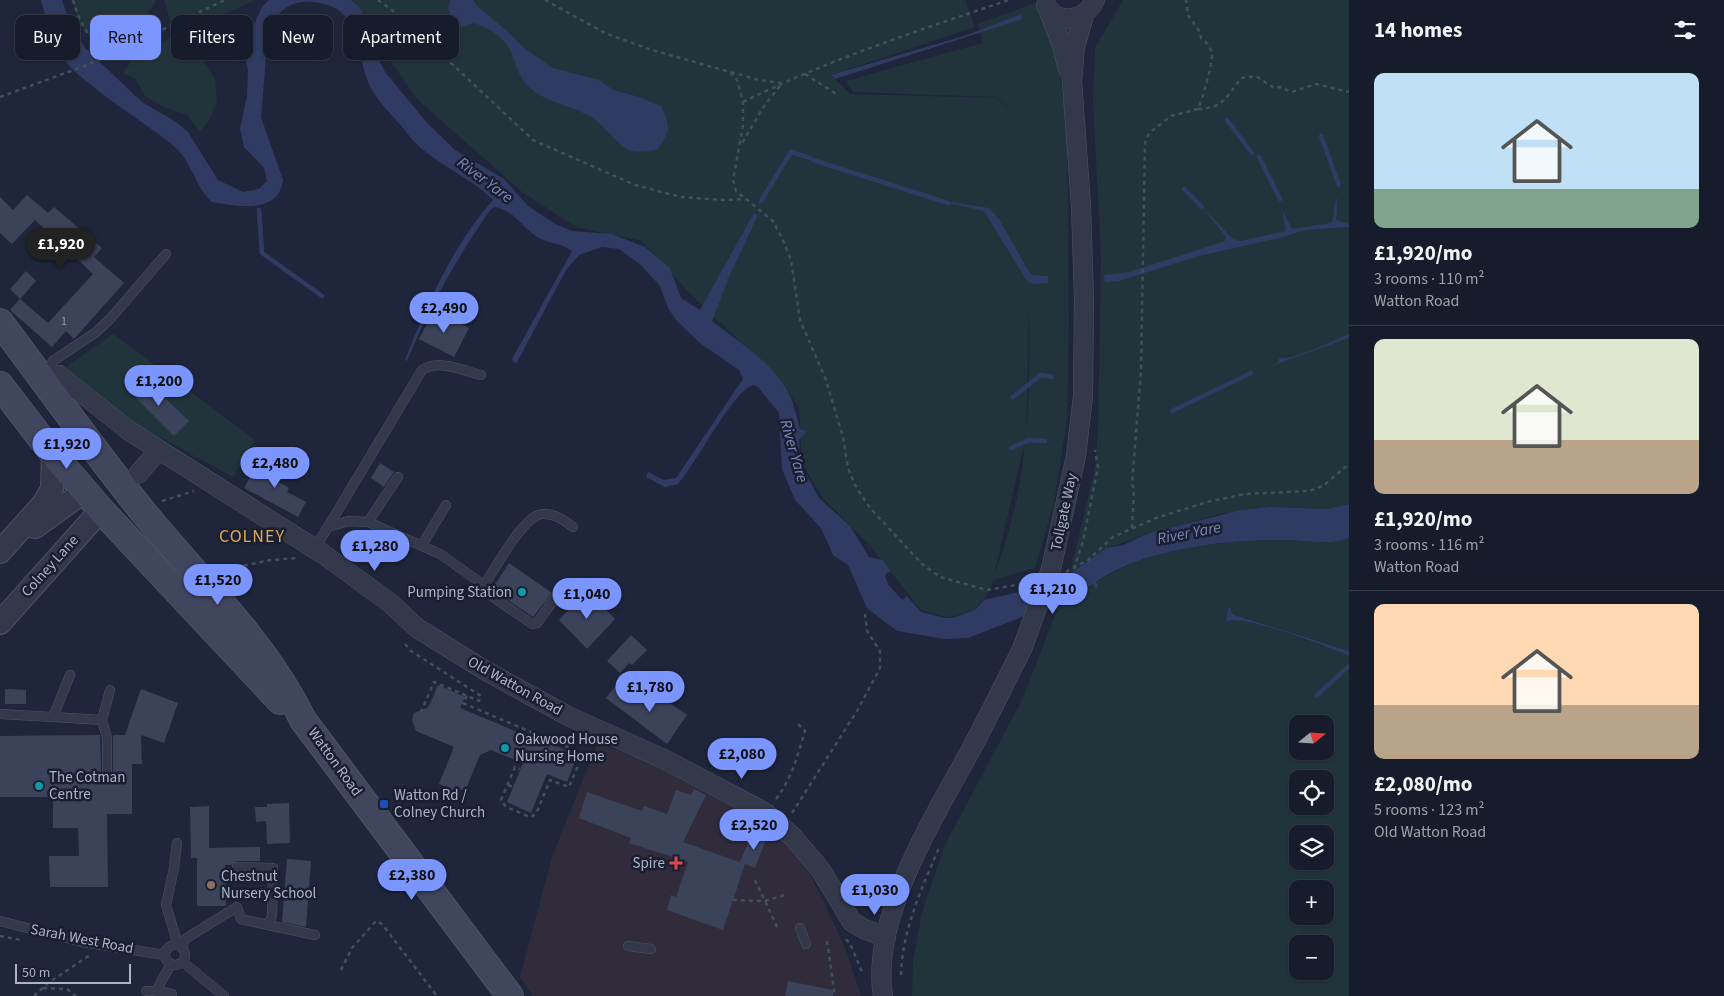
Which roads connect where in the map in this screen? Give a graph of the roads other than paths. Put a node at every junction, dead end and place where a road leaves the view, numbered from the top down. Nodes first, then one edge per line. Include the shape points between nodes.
1 (1095, 0) edge
2 (1045, 4) edge
3 (1084, 15) junction
4 (1072, 81) junction
5 (166, 254) dead end
6 (0, 322) edge
7 (0, 345) edge
8 (59, 375) joint
9 (481, 375) dead end
10 (0, 385) edge
11 (158, 451) junction
12 (53, 454) junction
13 (138, 474) dead end
14 (398, 477) dead end
15 (96, 498) junction
16 (149, 503) junction
17 (446, 505) dead end
18 (368, 522) junction
19 (328, 527) junction
20 (573, 527) dead end
21 (422, 545) junction
22 (0, 552) edge
23 (318, 552) junction
24 (484, 585) junction
25 (555, 598) dead end
26 (0, 623) edge
27 (70, 675) dead end
28 (110, 690) dead end
29 (0, 714) edge
30 (53, 717) junction
31 (102, 720) junction
32 (303, 720) junction
33 (107, 771) dead end
34 (177, 843) dead end
35 (237, 867) dead end
36 (0, 921) edge
37 (268, 925) junction
38 (800, 928) dead end
39 (315, 935) dead end
40 (886, 937) junction
41 (806, 944) dead end
42 (180, 946) junction
43 (628, 946) dead end
44 (651, 949) dead end
45 (165, 955) junction
46 (183, 962) junction
47 (170, 964) junction
48 (146, 991) dead end
49 (156, 991) junction
50 (172, 994) dead end
51 (224, 996) edge
52 (510, 996) edge
53 (883, 996) edge

1 - 3 street
2 - 3 street via 1064,19
2 - 4 street, Tollgate Way via 1061,42
3 - 4 street, Tollgate Way via 1075,47
4 - 40 street, Tollgate Way, bridge via 1084,298 1083,396 1076,456 1051,569 1022,649 919,848 898,896
5 - 8 lane via 110,319 53,361 50,366
6 - 16 main road, Watton Road
7 - 15 main road, Watton Road via 89,466
8 - 11 street, Old Watton Road via 108,416
9 - 19 lane via 439,365 422,370
10 - 12 main road, Watton Road
11 - 13 street
11 - 23 street, Old Watton Road
12 - 15 main road, Watton Road
12 - 22 street via 52,489 44,503
14 - 18 lane
15 - 16 main road, Watton Road
15 - 22 street
15 - 26 street, Colney Lane
15 - 32 main road, Watton Road via 275,697
16 - 32 main road, Watton Road via 258,649 292,697
17 - 21 lane
18 - 19 lane via 348,521
18 - 21 lane
19 - 23 lane
20 - 24 lane via 560,517 541,514 527,521
21 - 24 lane
23 - 40 street, Old Watton Road via 389,602 417,628 486,671 568,716 666,760 766,812 820,869 852,922
24 - 25 lane via 487,593 532,624 537,623
27 - 30 lane
28 - 31 lane
29 - 30 lane
30 - 31 lane
31 - 33 lane via 107,738
32 - 52 main road, Watton Road
34 - 42 lane via 166,905
35 - 37 lane via 273,868 272,916
36 - 45 lane, Sarah West Road via 82,942
37 - 39 lane
37 - 42 lane via 241,919 237,907 185,939
38 - 41 lane
40 - 53 street
42 - 45 lane via 169,947
42 - 46 lane via 186,956
43 - 44 lane
45 - 47 lane
46 - 47 lane via 177,966
46 - 51 lane
47 - 49 lane
48 - 49 lane
49 - 50 lane

